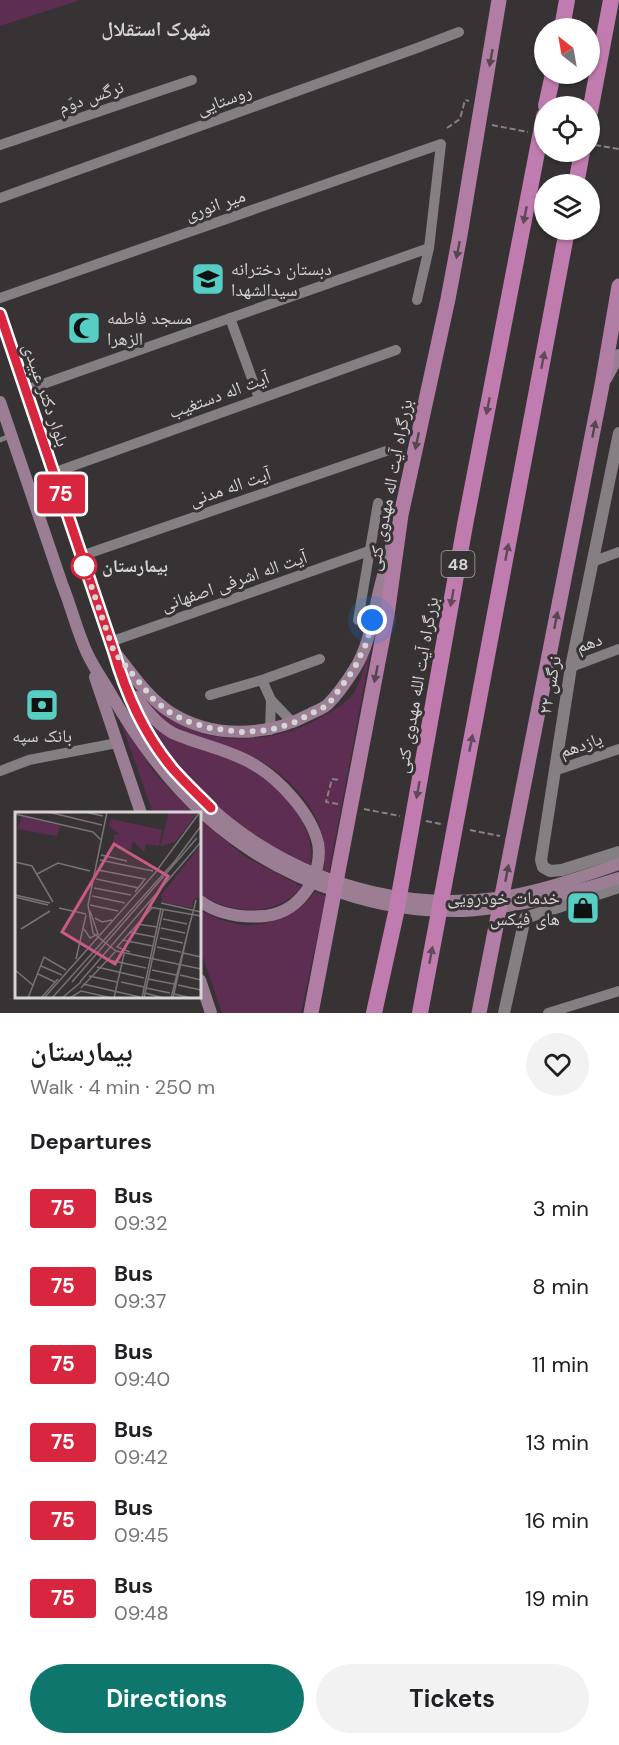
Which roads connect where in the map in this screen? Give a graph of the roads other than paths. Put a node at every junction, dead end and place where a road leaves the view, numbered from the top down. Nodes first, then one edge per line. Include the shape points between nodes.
1 (493, 0) edge
2 (500, 0) edge
3 (567, 0) edge
4 (610, 0) edge
5 (564, 18) edge
6 (496, 20) junction
7 (459, 32) dead end
8 (192, 80) dead end
9 (593, 96) edge
10 (0, 146) edge
11 (535, 162) edge
12 (0, 198) edge
13 (565, 240) edge
14 (429, 248) junction
15 (619, 286) edge
16 (0, 298) edge
17 (417, 300) dead end
18 (0, 314) edge
19 (230, 318) junction
20 (396, 350) dead end
21 (619, 355) edge
22 (602, 385) junction
23 (26, 390) junction
24 (259, 398) junction
25 (0, 402) edge
26 (619, 433) edge
27 (6, 438) edge
28 (389, 450) dead end
29 (617, 450) edge
30 (53, 473) junction
31 (378, 503) dead end
32 (401, 515) junction
33 (369, 551) junction
34 (619, 552) edge
35 (81, 556) junction
36 (592, 562) junction
37 (358, 620) dead end
38 (112, 647) junction
39 (619, 649) edge
40 (87, 653) junction
41 (320, 659) dead end
42 (571, 667) junction
43 (122, 680) junction
44 (262, 680) junction
45 (210, 695) dead end
46 (271, 700) junction
47 (293, 723) junction
48 (270, 730) junction
49 (117, 742) junction
50 (619, 749) edge
51 (0, 771) edge
52 (554, 771) junction
53 (141, 812) edge
54 (619, 852) edge
55 (619, 864) edge
56 (619, 878) edge
57 (619, 887) edge
58 (201, 902) edge
59 (201, 983) edge
60 (619, 991) edge
61 (211, 1013) edge
62 (311, 1013) edge
63 (374, 1013) edge
64 (420, 1013) edge
65 (479, 1013) edge
66 (504, 1013) edge
67 (548, 1013) edge

1 - 6 lane
2 - 6 main road, بزرگراه آیت اله مهدوی کنی
3 - 5 highway
4 - 9 highway
6 -> 32 main road, بزرگراه آیت اله مهدوی کنی via 452,278
7 - 12 street, روستایی
8 - 10 street, نرگس دوّم
11 -> 63 highway, بزرگراه آیت الله مهدوی کنی / 48 via 396,913
64 -> 13 highway
14 - 16 street, میر انوری via 441,144
14 - 17 street
14 - 19 street
15 - 22 main road
18 - 23 main road, بلوار دکتر عبیدی
19 - 23 street
19 - 24 street
20 - 24 street, آیت اله دستغیب
21 - 22 main road
65 -> 22 main road
23 - 30 main road, بلوار دکتر عبیدی
24 - 30 street, آیت اله دستغیب
25 - 27 main road
26 - 29 street, نرگس ۲۲
27 - 40 main road
28 - 35 street, آیت اله مدنی
29 - 36 street, نرگس ۲۲
30 - 35 main road, بلوار دکتر عبیدی
31 - 33 street
32 - 47 main road via 367,642 354,669 328,705
32 -> 62 main road, بزرگراه آیت اله مهدوی کنی via 387,615
33 - 37 street
33 - 38 street, آیت اله اشرفی اصفهانی
34 - 36 street
35 - 38 main road, بلوار دکتر عبیدی
36 - 42 street, نرگس ۲۲
38 - 43 main road, بلوار دکتر عبیدی
38 - 48 main road via 154,700 186,721 241,732
39 - 42 street, دهم
40 - 49 main road
40 - 56 main road via 130,727 188,799 245,848 299,878 390,906 463,911 557,897
41 - 44 street
42 - 52 street, نرگس ۲۲
43 - 55 main road, بلوار دکتر عبیدی via 145,728 185,783 248,838 299,868 392,897 432,900 527,893
43 - 58 main road via 150,715 172,733 229,753 274,778 296,801 318,844 313,879 295,904 271,916 249,918 223,913
44 - 45 street
44 - 46 street
46 - 47 street
46 - 48 street
47 - 48 main road
49 - 51 street via 29,760
49 - 53 main road
50 - 52 street, یازدهم
52 - 54 street, نرگس ۲۲ via 543,867 562,870
57 - 66 street via 525,918
59 - 61 main road
60 - 67 street

